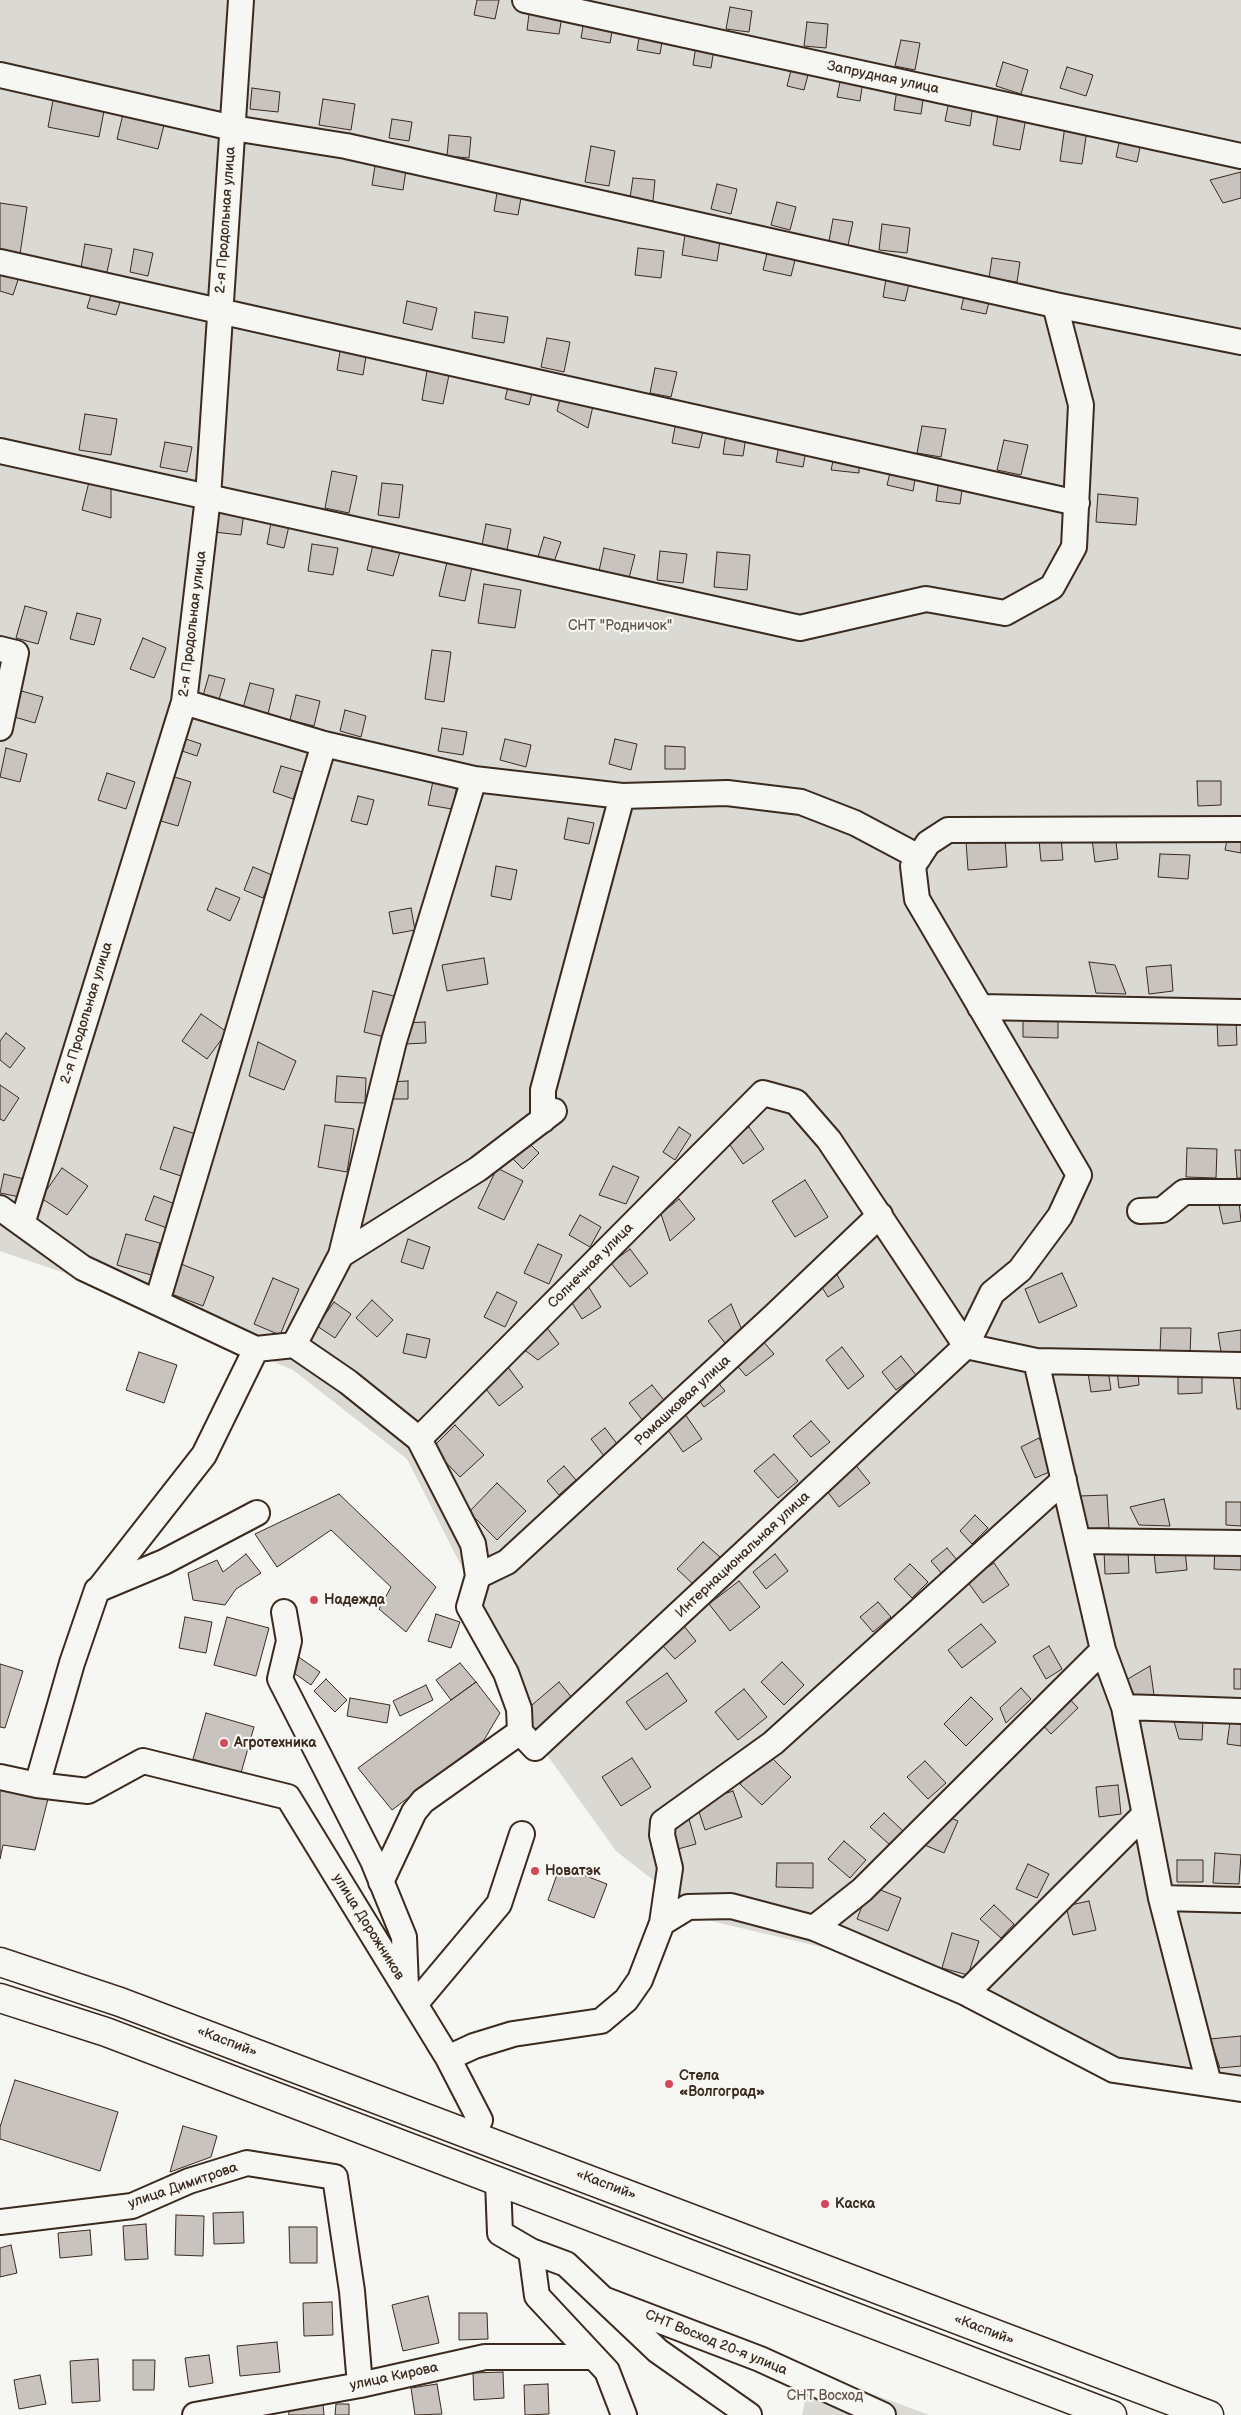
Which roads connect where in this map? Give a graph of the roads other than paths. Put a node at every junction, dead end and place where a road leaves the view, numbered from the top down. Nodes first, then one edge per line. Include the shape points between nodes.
1 (241, 0) edge
2 (525, 0) edge
3 (0, 75) edge
4 (233, 128) junction
5 (1241, 156) edge
6 (0, 262) edge
7 (1055, 305) junction
8 (219, 310) junction
9 (1241, 342) edge
10 (0, 451) edge
11 (208, 497) junction
12 (1077, 503) junction
13 (0, 648) edge
14 (184, 702) junction
15 (0, 728) edge
16 (324, 744) junction
17 (474, 779) junction
18 (622, 796) junction
19 (1241, 829) edge
20 (919, 857) junction
21 (980, 1007) junction
22 (1241, 1012) edge
23 (1241, 1192) edge
24 (0, 1208) edge
25 (1140, 1211) dead end
26 (880, 1215) junction
27 (22, 1224) junction
28 (341, 1255) junction
29 (157, 1302) junction
30 (294, 1346) junction
31 (966, 1346) junction
32 (256, 1349) junction
33 (1036, 1361) junction
34 (1241, 1365) edge
35 (419, 1440) junction
36 (1064, 1480) junction
37 (257, 1513) dead end
38 (1078, 1541) junction
39 (1241, 1544) edge
40 (478, 1576) junction
41 (97, 1590) junction
42 (284, 1612) dead end
43 (1103, 1650) junction
44 (1124, 1707) junction
45 (1241, 1711) edge
46 (520, 1732) junction
47 (0, 1777) edge
48 (37, 1786) junction
49 (1144, 1814) junction
50 (522, 1834) dead end
51 (381, 1882) junction
52 (1160, 1898) junction
53 (1241, 1900) edge
54 (662, 1923) junction
55 (814, 1928) junction
56 (0, 1962) edge
57 (966, 1993) junction
58 (411, 1995) junction
59 (0, 1998) edge
60 (448, 2058) junction
61 (1209, 2084) junction
62 (1241, 2089) edge
63 (477, 2127) junction
64 (498, 2182) junction
65 (0, 2222) edge
66 (531, 2251) junction
67 (603, 2299) junction
68 (594, 2356) junction
69 (360, 2385) junction
70 (195, 2415) edge
71 (624, 2415) edge
72 (749, 2415) edge
73 (883, 2415) edge
74 (1112, 2415) edge
75 (1209, 2415) edge

1 - 4 street, 2-я Продольная улица
2 - 5 street, Запрудная улица
3 - 4 street
4 - 7 street via 346,146
4 - 8 street, 2-я Продольная улица
6 - 8 street
7 - 9 street
7 - 12 street via 1081,405
8 - 11 street, 2-я Продольная улица
8 - 12 street
10 - 11 street
11 - 12 street via 800,628 926,599 1004,613 1052,587 1074,547
11 - 14 street, 2-я Продольная улица
13 - 15 street via 16,653
14 - 16 street
14 - 27 street, 2-я Продольная улица
16 - 17 street
16 - 29 street
17 - 18 street
17 - 28 street via 394,1041
18 - 20 street via 727,793 801,802 854,822
18 - 28 street via 543,1090 549,1116 478,1169
19 - 20 street via 948,830 928,843
20 - 21 street via 912,866 917,899
21 - 22 street
21 - 31 street via 1078,1176 1060,1216 1020,1270 992,1293
23 - 25 street via 1184,1192 1162,1210
24 - 27 street
26 - 31 street
26 - 35 street, Солнечная улица via 829,1140 796,1102 763,1093
26 - 40 street, Ромашковая улица via 507,1562
27 - 29 street via 83,1268
28 - 30 street
29 - 32 street
30 - 32 street
30 - 35 street via 348,1382
31 - 33 street
31 - 46 street, Интернациональная улица via 535,1748
32 - 41 street via 204,1455
33 - 34 street
33 - 36 street
35 - 40 street via 473,1544
36 - 38 street
36 - 54 street via 773,1743 663,1822 662,1835 670,1868
37 - 41 street via 164,1562
38 - 39 street
38 - 43 street
40 - 46 street via 469,1607 506,1673 519,1708
41 - 48 street via 72,1663
42 - 51 street via 289,1641 280,1679
43 - 44 street
43 - 55 street via 862,1890
44 - 45 street
44 - 49 street
46 - 51 street via 423,1801 414,1812
47 - 48 street
48 - 58 street, улица Дорожников via 88,1791 143,1761 288,1797
49 - 52 street
49 - 57 street
50 - 58 street via 499,1904
51 - 58 street via 404,1937
52 - 53 street
52 - 61 street
54 - 55 street via 688,1907 731,1906
54 - 60 street via 640,1980 626,2000 601,2020 512,2034
55 - 57 street
56 - 63 highway, «Каспий»
57 - 61 street via 1114,2070
58 - 60 street, улица Дорожников
59 - 64 highway via 106,2032
60 - 63 street, улица Дорожников
61 - 62 street
63 - 75 highway, «Каспий» via 504,2146
64 - 66 street via 500,2233
64 - 74 highway
65 - 69 street, улица Димитрова via 132,2206 189,2181 247,2163 335,2177 352,2291
66 - 67 street via 566,2264
66 - 68 street via 537,2296
67 - 72 street via 658,2352
67 - 73 street, СНТ Восход 20-я улица via 760,2358
68 - 69 street, улица Кирова via 485,2357
68 - 71 street via 607,2371
69 - 70 street, улица Кирова

